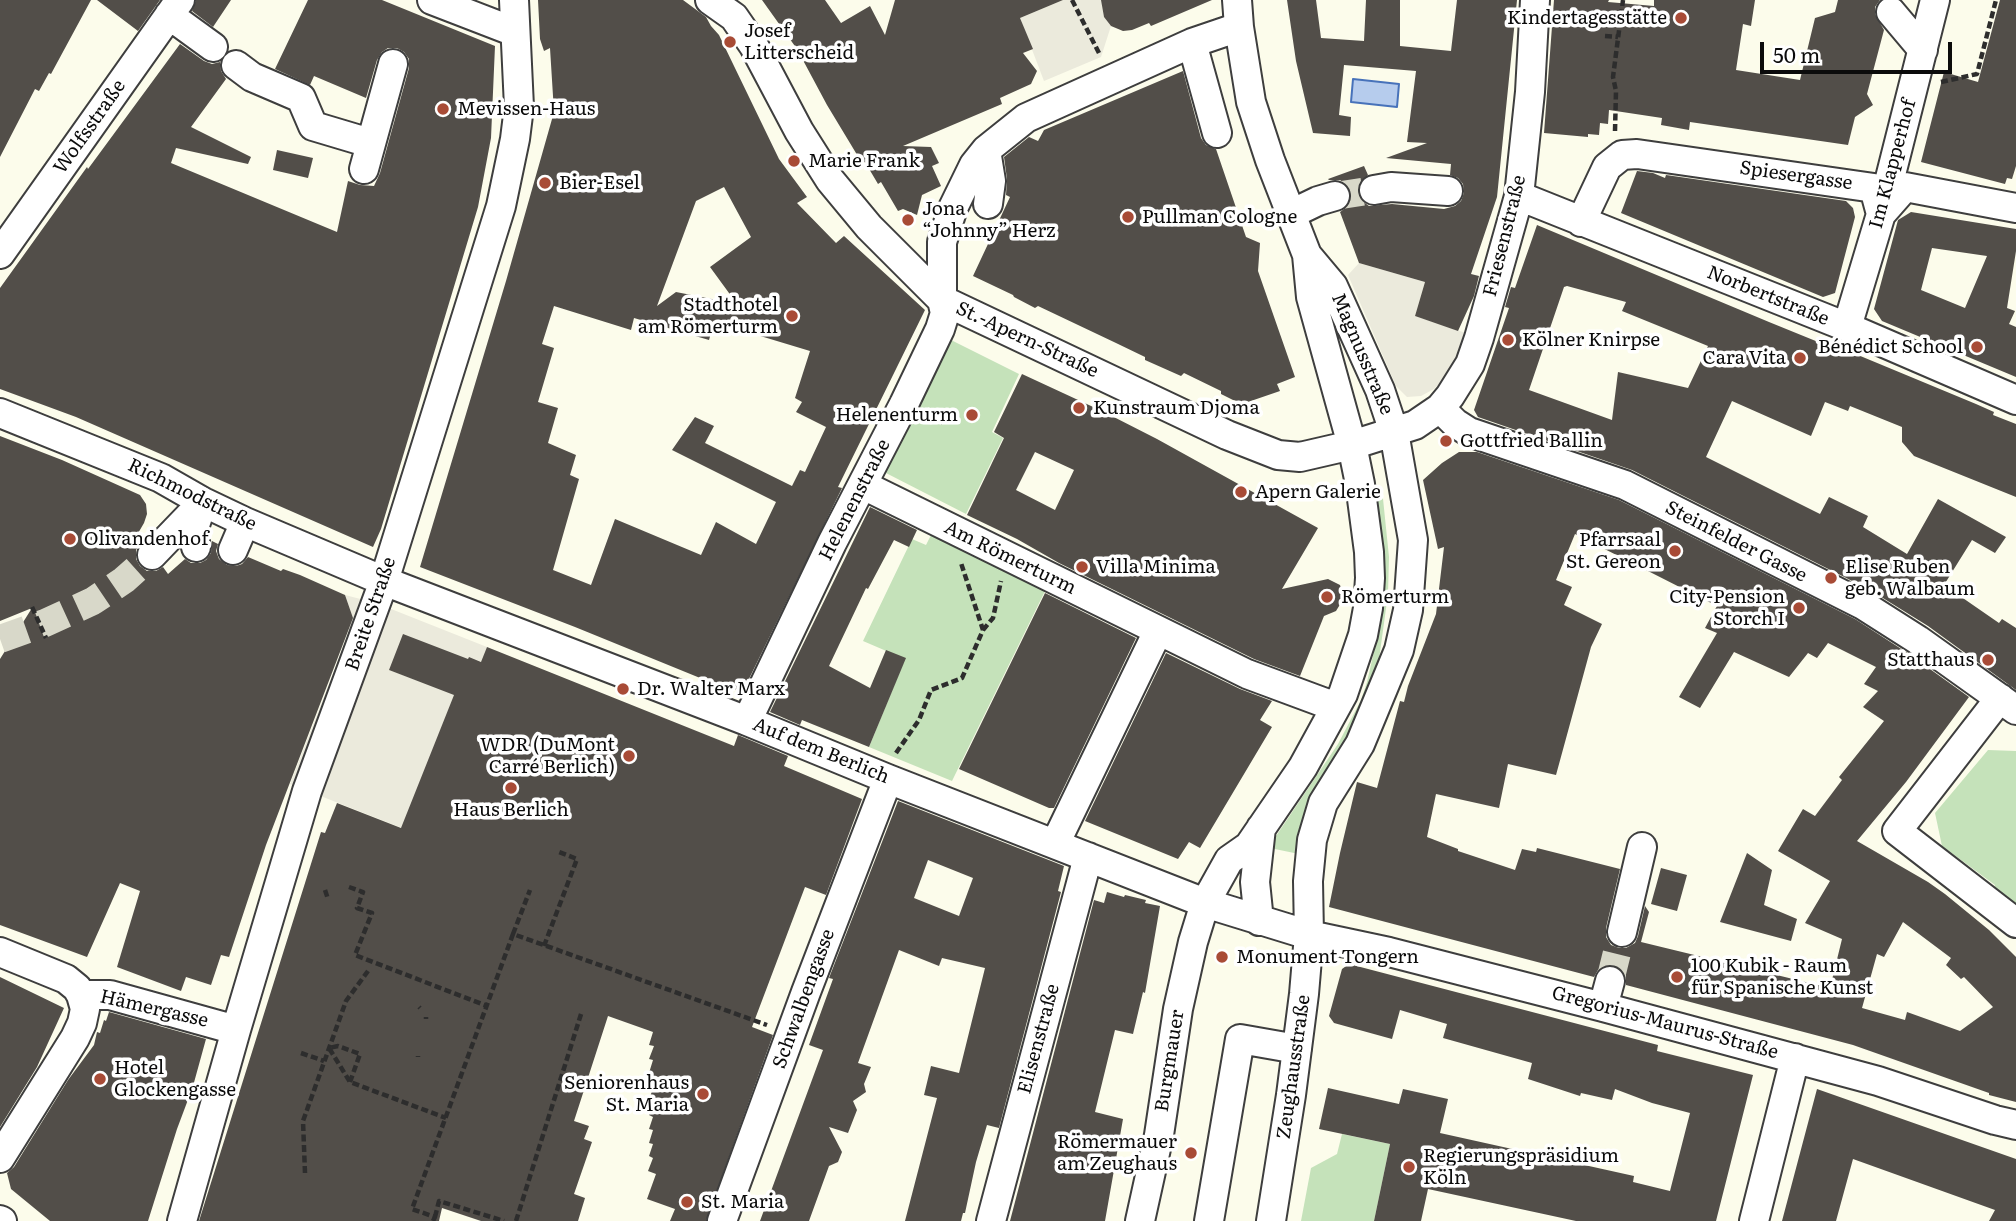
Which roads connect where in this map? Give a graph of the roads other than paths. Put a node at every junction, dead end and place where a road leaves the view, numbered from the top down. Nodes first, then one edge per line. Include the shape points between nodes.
1 (432, 0) edge
2 (514, 0) edge
3 (710, 0) edge
4 (1535, 0) edge
5 (1935, 0) edge
6 (175, 8) edge
7 (1891, 12) dead end
8 (1238, 14) edge
9 (515, 32) junction
10 (1192, 43) junction
11 (213, 47) dead end
12 (1923, 50) junction
13 (393, 64) dead end
14 (236, 65) dead end
15 (1216, 133) dead end
16 (986, 150) junction
17 (1374, 190) tunnel mouth
18 (1448, 191) dead end
19 (1335, 196) tunnel mouth
20 (1519, 196) junction
21 (988, 205) dead end
22 (2016, 208) edge
23 (1291, 214) junction
24 (1881, 214) junction
25 (1581, 222) junction
26 (0, 254) edge
27 (1307, 255) junction
28 (942, 300) junction
29 (1847, 327) junction
30 (2016, 400) edge
31 (1440, 408) junction
32 (0, 413) edge
33 (1394, 432) junction
34 (1352, 445) junction
35 (863, 485) junction
36 (203, 502) junction
37 (245, 522) junction
38 (196, 547) dead end
39 (233, 550) dead end
40 (152, 555) tunnel mouth
41 (384, 581) junction
42 (1158, 631) junction
43 (2008, 704) edge
44 (1336, 707) junction
45 (747, 721) junction
46 (888, 779) junction
47 (1261, 828) junction
48 (1055, 844) junction
49 (1642, 847) dead end
50 (1088, 857) junction
51 (1205, 902) junction
52 (1259, 921) junction
53 (2016, 923) edge
54 (1622, 932) tunnel mouth
55 (1309, 935) junction
56 (0, 952) edge
57 (81, 995) junction
58 (236, 1030) junction
59 (1297, 1049) junction
60 (1795, 1058) junction
61 (2016, 1125) edge
62 (0, 1158) edge
63 (182, 1221) edge
64 (722, 1221) edge
65 (991, 1221) edge
66 (1140, 1221) edge
67 (1209, 1221) edge
68 (1271, 1221) edge
69 (1754, 1221) edge

1 - 9 street
2 - 9 street, Breite Straße
3 - 28 street, St.-Apern-Straße via 734,18 754,46 830,180
4 - 20 street, Friesenstraße
5 - 12 street, Im Klapperhof
6 - 11 street
6 - 26 street, Wolfsstraße via 31,226
7 - 12 street
8 - 10 street, Helenenstraße
8 - 23 street, Magnusstraße via 1251,102
9 - 41 street, Breite Straße via 519,107 501,206
10 - 15 street
10 - 16 street, Helenenstraße via 1026,118
12 - 24 street, Im Klapperhof
13 - 14 street via 367,156 313,126 302,98 252,77
16 - 21 street via 991,181
16 - 28 street, Helenenstraße via 964,183 942,242
17 - 18 street
19 - 23 street
20 - 25 street, Norbertstraße
20 - 31 street, Friesenstraße via 1474,336 1470,364
22 - 24 street via 1905,187
23 - 27 street, Magnusstraße
24 - 25 street, Spiesergasse via 1874,188 1637,153 1622,155 1607,167
24 - 29 street, Im Klapperhof
25 - 29 street, Norbertstraße
27 - 33 street, Magnusstraße via 1333,286
27 - 34 street, Magnusstraße via 1311,297
28 - 34 street, St.-Apern-Straße via 1278,455 1300,457
28 - 35 street, Helenenstraße via 945,313 940,329
29 - 30 street, Norbertstraße
31 - 33 street, Friesenstraße via 1415,425
31 - 43 street, Steinfelder Gasse via 1469,432 1625,485 1863,605
32 - 36 street, Richmodstraße via 161,478
33 - 34 street, Magnusstraße
33 - 55 street, Zeughausstraße via 1413,540 1408,610 1399,650 1372,718 1317,818 1308,881
34 - 44 street via 1370,578 1363,635
35 - 42 street, Am Römerturm
35 - 45 street, Helenenstraße
36 - 37 street, Richmodstraße
36 - 38 street via 193,531
36 - 40 street
37 - 39 street
37 - 41 street, Richmodstraße
41 - 45 street, Auf dem Berlich
41 - 58 street, Breite Straße via 307,791
42 - 44 street, Am Römerturm via 1247,674
42 - 48 street
43 - 53 street via 1897,831
44 - 47 street via 1303,767
45 - 46 street, Auf dem Berlich
46 - 48 street, Auf dem Berlich
46 - 64 street, Schwalbengasse
47 - 51 street via 1249,846 1230,860
47 - 52 street via 1255,882
48 - 50 street, Auf dem Berlich
49 - 54 street
50 - 51 street, Auf dem Berlich
50 - 65 street, Elisenstraße
51 - 52 street, Auf dem Berlich
51 - 66 street, Burgmauer via 1178,1009
52 - 55 street, Gregorius-Maurus-Straße
55 - 59 street, Zeughausstraße
55 - 60 street, Gregorius-Maurus-Straße via 1607,994
56 - 57 street, Hämergasse via 66,979
57 - 58 street, Hämergasse via 110,995
57 - 62 street via 85,1009 75,1038
58 - 63 street, Breite Straße
59 - 67 street via 1240,1039
59 - 68 street, Zeughausstraße
60 - 61 street, Gregorius-Maurus-Straße
60 - 69 street

